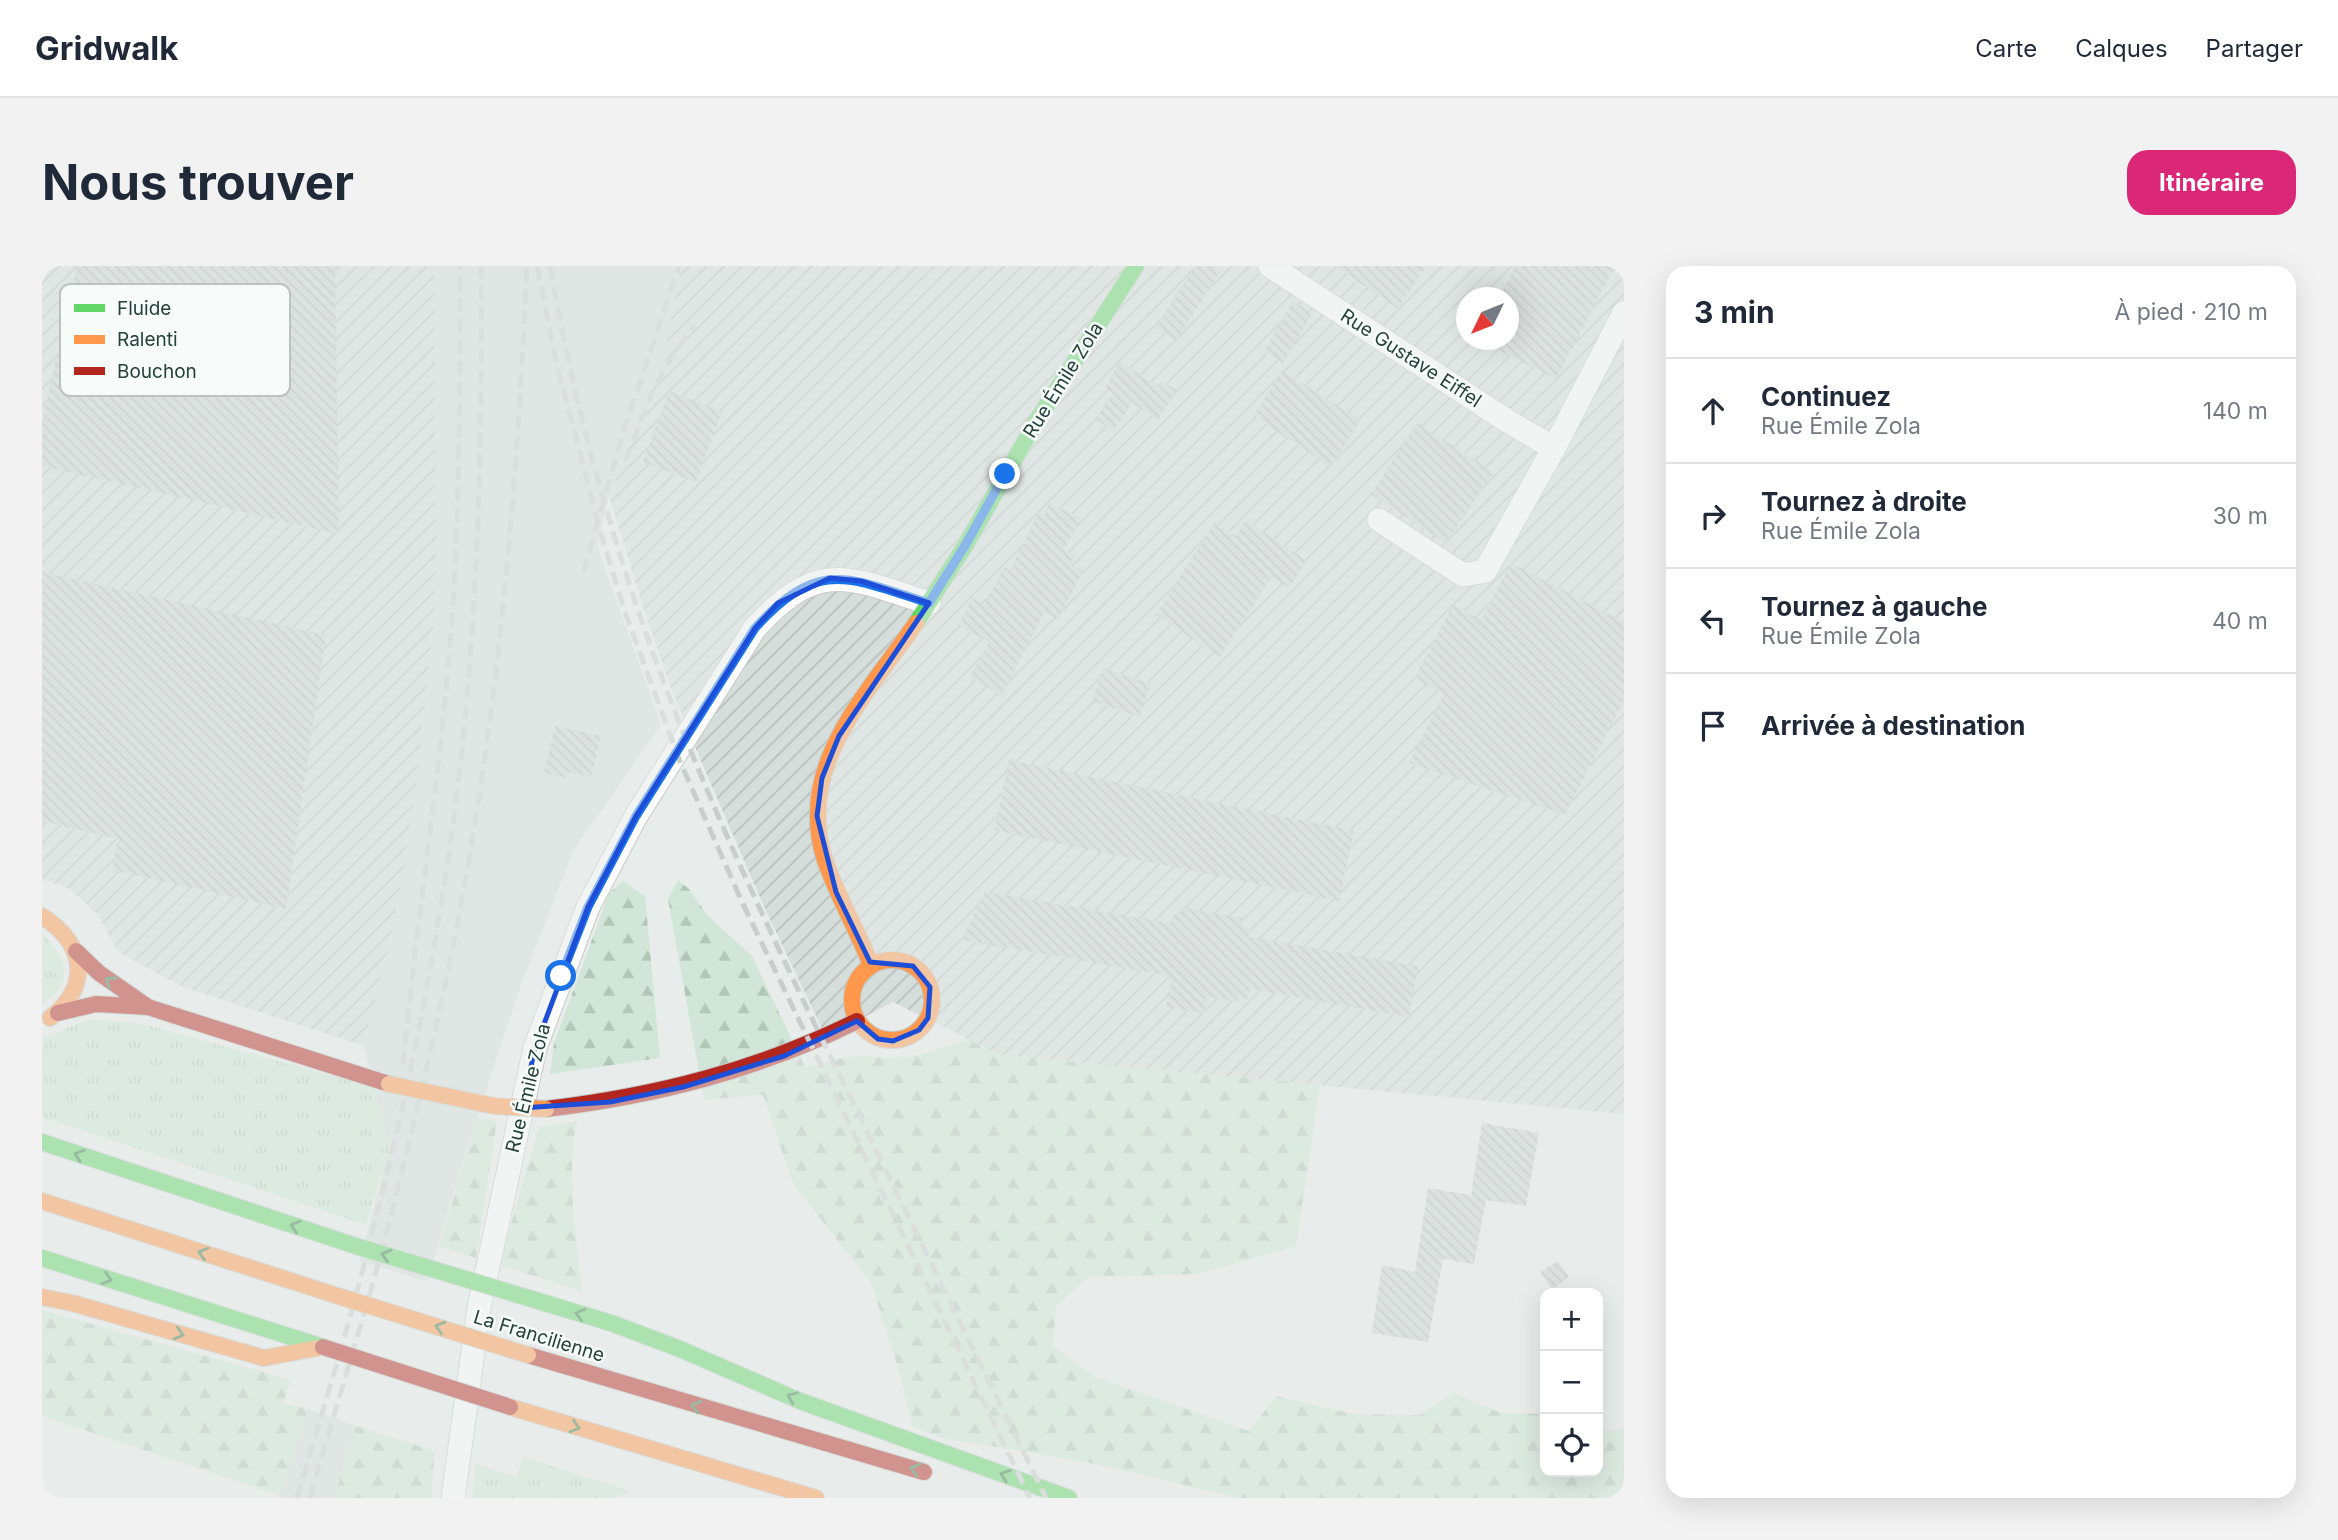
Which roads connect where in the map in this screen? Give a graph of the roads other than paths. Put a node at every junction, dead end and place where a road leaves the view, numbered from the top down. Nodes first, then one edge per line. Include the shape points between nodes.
1 (1136, 266) edge
2 (1270, 266) edge
3 (1624, 313) edge
4 (1554, 448) junction
5 (1379, 520) dead end
6 (929, 603) junction
7 (42, 916) edge
8 (76, 951) junction
9 (871, 965) junction
10 (148, 1007) junction
11 (58, 1013) junction
12 (857, 1021) junction
13 (42, 1023) edge
14 (42, 1142) edge
15 (42, 1201) edge
16 (42, 1258) edge
17 (42, 1297) edge
18 (323, 1348) junction
19 (936, 1475) dead end
20 (453, 1498) edge
21 (816, 1498) edge
22 (1069, 1498) edge

1 - 6 main road, Rue Émile Zola via 1044,409
2 - 4 street, Rue Gustave Eiffel
3 - 4 street
4 - 5 street via 1485,571 1463,575
6 - 9 main road, Rue Émile Zola via 839,736 822,778 817,816 823,853
6 - 20 street, Rue Émile Zola via 861,581 830,578 802,587 778,603 755,628 630,828 588,907 535,1048 479,1308
7 - 8 main road via 68,935
10 -> 8 main road
8 - 11 main road via 77,985
9 - 12 main road via 855,983 851,1000
9 - 12 main road via 894,960 913,966 930,987 932,1003 928,1018 910,1037 878,1038
10 - 11 main road via 96,1004
10 - 12 main road, bridge via 389,1084 494,1105 546,1109 683,1087 784,1056
11 - 13 main road
22 -> 14 main road, bridge via 800,1401 611,1323 359,1247
19 -> 15 main road, La Francilienne, bridge via 528,1355
16 -> 18 main road
17 -> 18 main road via 264,1358
18 -> 21 main road, bridge

